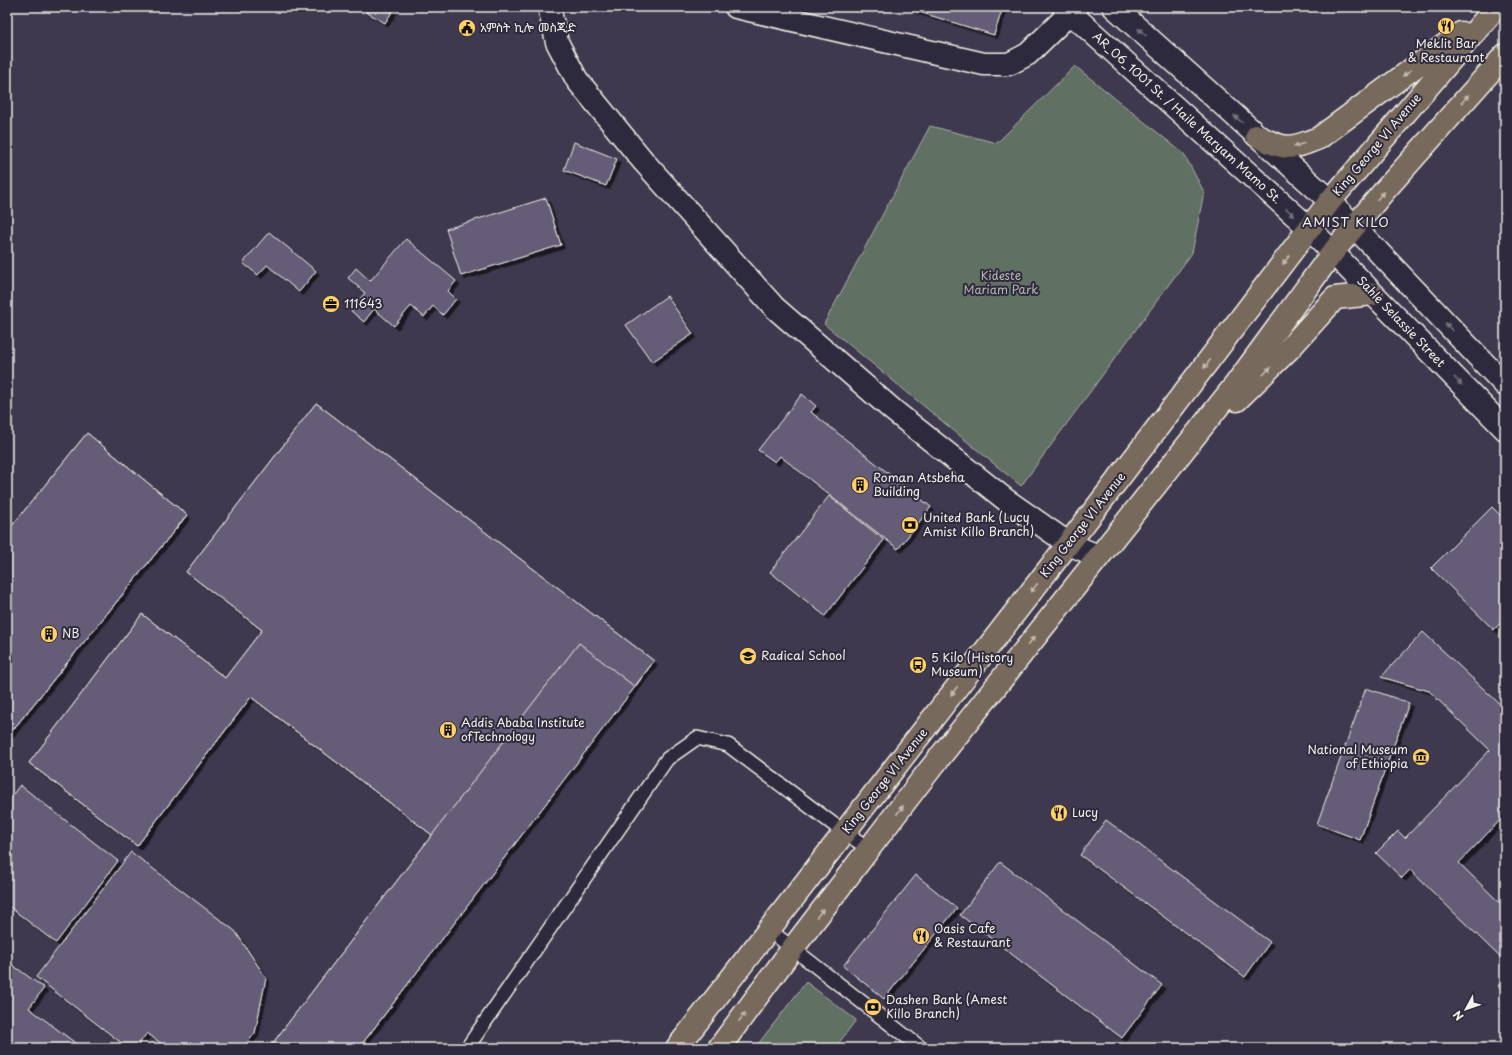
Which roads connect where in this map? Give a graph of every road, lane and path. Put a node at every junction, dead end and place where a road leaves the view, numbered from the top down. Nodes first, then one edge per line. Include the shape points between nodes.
1 (549, 7) edge
2 (736, 7) edge
3 (1114, 7) edge
4 (1496, 8) edge
5 (1070, 9) edge
6 (1505, 55) edge
7 (1257, 136) junction
8 (1330, 201) junction
9 (1354, 226) junction
10 (1310, 229) junction
11 (1333, 252) junction
12 (1373, 294) junction
13 (1505, 386) edge
14 (1505, 429) edge
15 (1170, 467) junction
16 (1069, 544) junction
17 (1098, 556) junction
18 (845, 833) junction
19 (870, 849) junction
20 (769, 930) junction
21 (792, 948) junction
22 (467, 1048) edge
23 (677, 1048) edge
24 (719, 1048) edge
25 (921, 1048) edge

1 - 16 main road via 557,42 577,80 644,162 775,308 894,411 1006,500
2 - 5 main road via 984,64 1009,64 1028,54
7 -> 3 main road
4 -> 7 main road via 1319,138 1294,148 1287,148
4 - 8 main road, King George VI Avenue
5 -> 10 main road, AR_06_1001 St. / Haile Maryam Mamo St.
9 -> 6 main road
7 - 8 main road
8 - 9 main road
8 - 10 main road, King George VI Avenue
8 - 11 main road
9 - 11 main road
13 -> 9 main road
10 - 11 main road, AR_06_1001 St. / Haile Maryam Mamo St.
10 -> 16 main road, King George VI Avenue
11 - 12 main road, Sahle Selassie Street
11 - 15 main road via 1236,384
12 -> 14 main road, Sahle Selassie Street
15 -> 12 main road via 1288,350 1335,298
15 - 17 main road
16 - 17 main road
16 -> 18 main road, King George VI Avenue
19 -> 17 main road
18 - 19 lane
18 - 20 main road, King George VI Avenue
18 - 22 lane via 728,745 697,738 667,759
21 -> 19 main road
20 - 21 lane
20 - 23 main road, King George VI Avenue
24 -> 21 main road
21 - 25 lane

